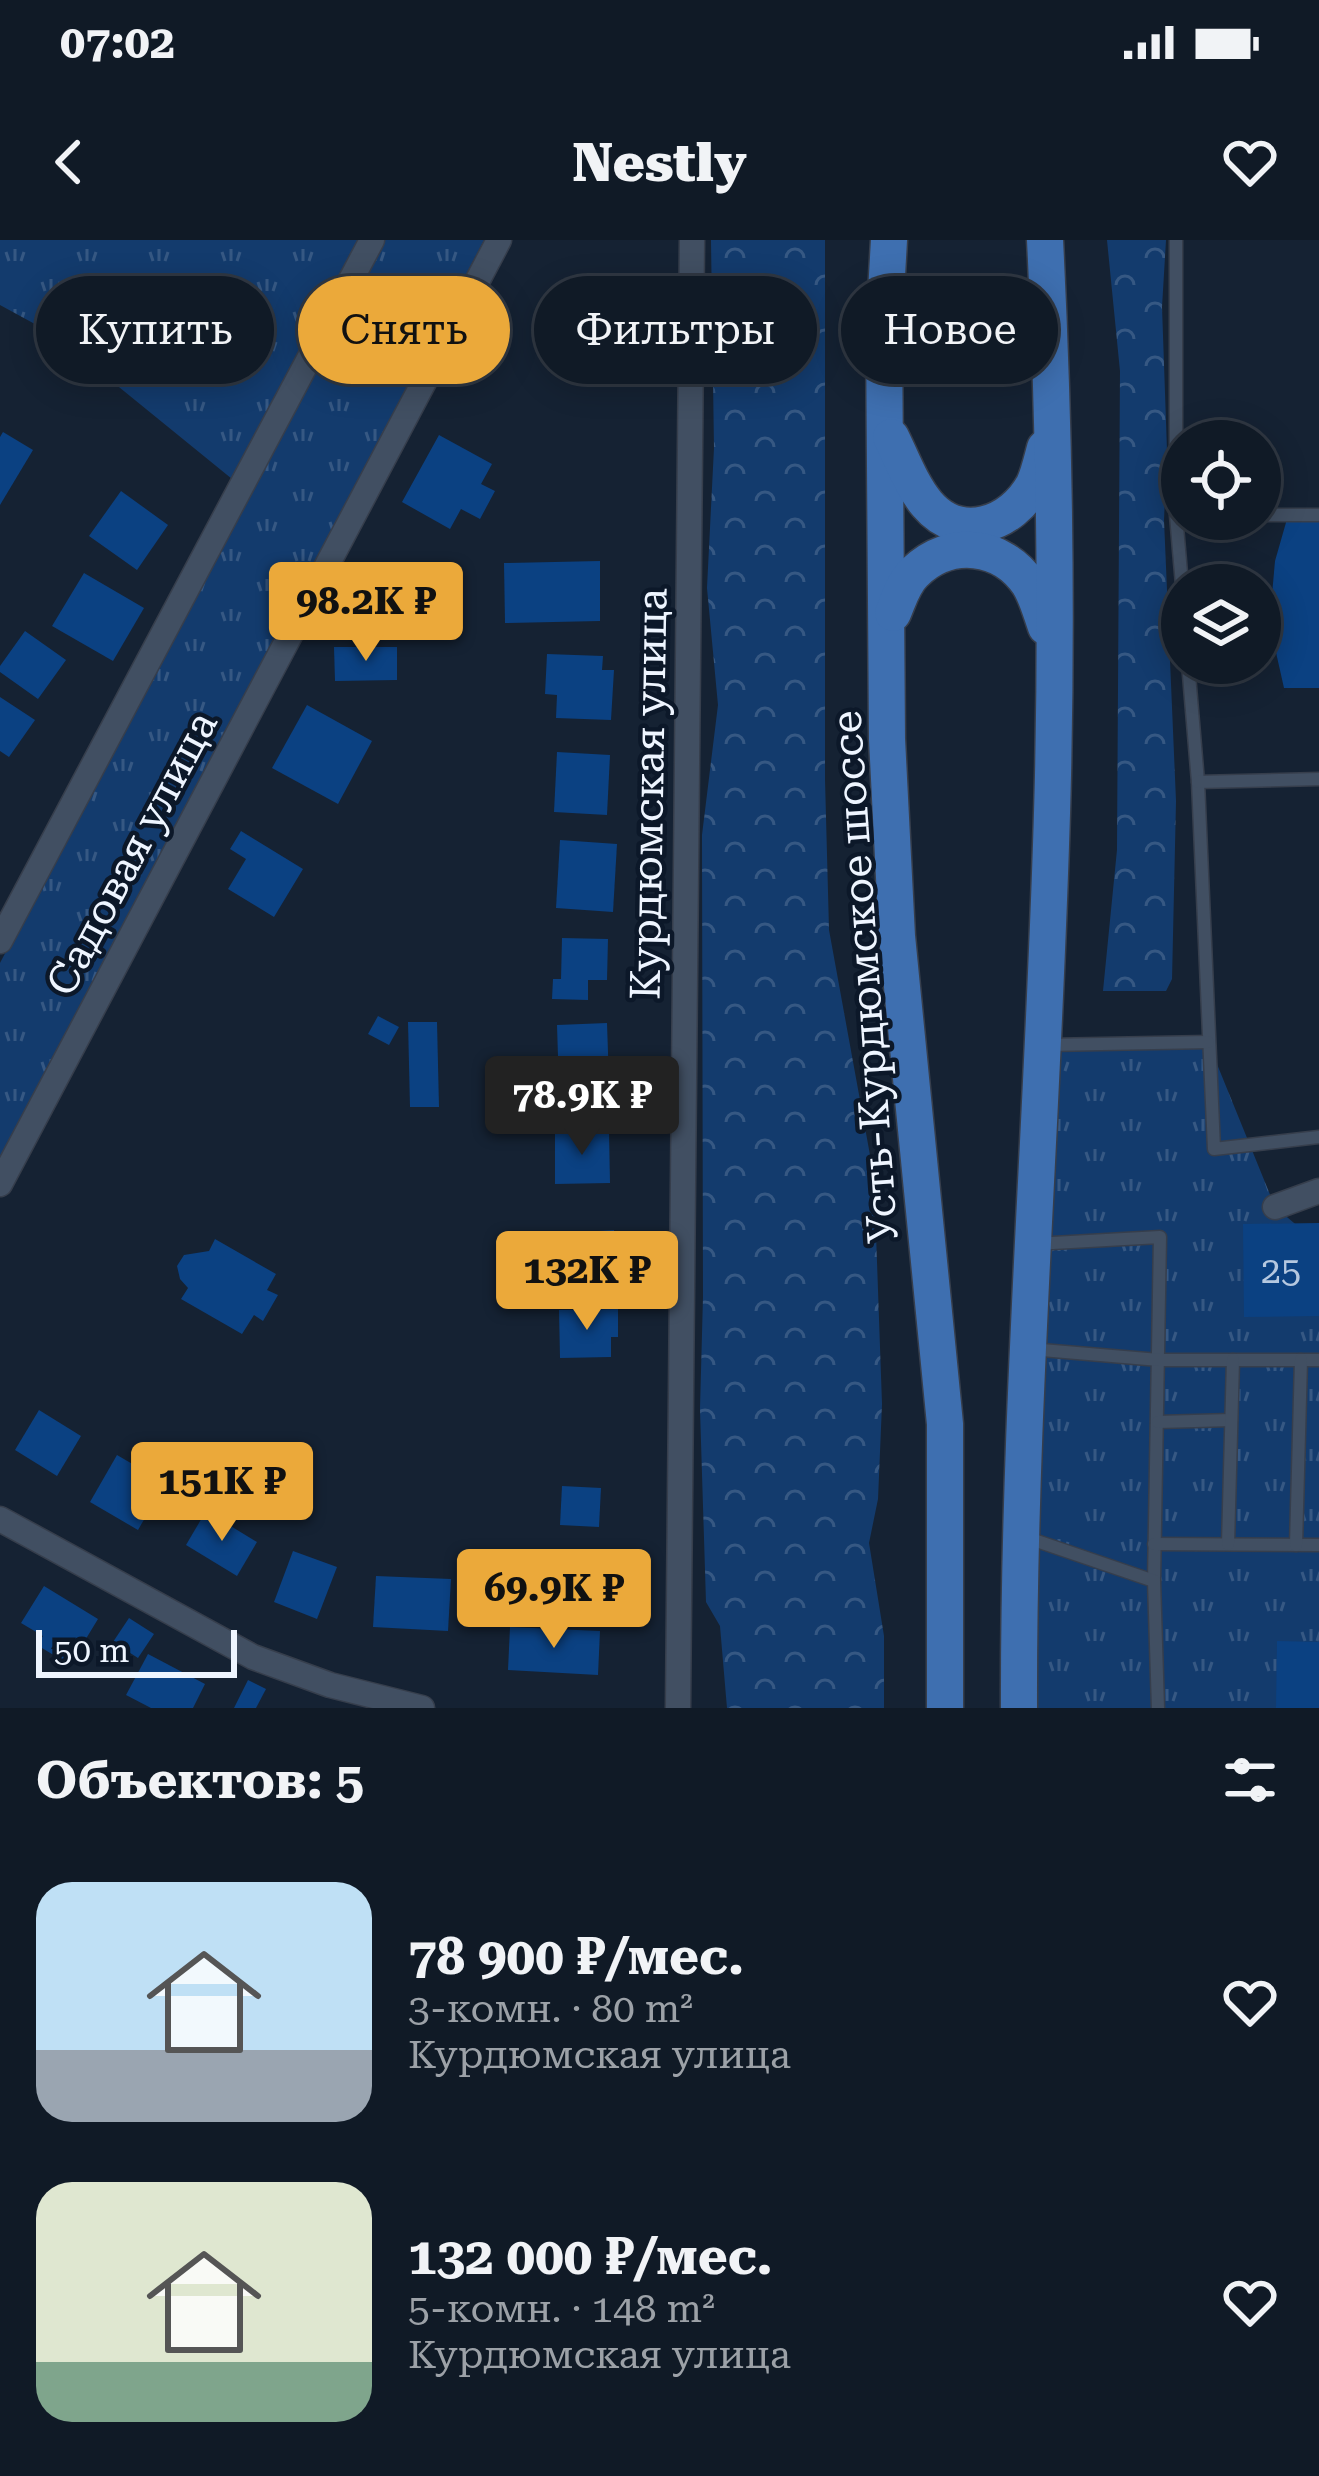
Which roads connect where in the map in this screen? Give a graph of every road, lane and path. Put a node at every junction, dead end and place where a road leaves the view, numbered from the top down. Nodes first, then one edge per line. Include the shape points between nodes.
1 (372, 240) edge
2 (499, 240) edge
3 (692, 240) edge
4 (889, 240) edge
5 (1045, 240) edge
6 (1175, 240) edge
7 (1178, 420) edge
8 (1052, 423) junction
9 (887, 429) junction
10 (1281, 515) edge
11 (1319, 515) edge
12 (889, 624) junction
13 (1053, 648) junction
14 (1190, 684) edge
15 (1319, 778) edge
16 (1198, 782) junction
17 (0, 941) edge
18 (1208, 1042) junction
19 (1040, 1045) junction
20 (1319, 1137) edge
21 (0, 1184) edge
22 (1319, 1191) edge
23 (1275, 1207) dead end
24 (1034, 1244) junction
25 (1029, 1349) junction
26 (1159, 1360) junction
27 (1233, 1360) junction
28 (1301, 1360) junction
29 (1319, 1360) edge
30 (1232, 1420) junction
31 (1158, 1422) junction
32 (0, 1520) edge
33 (1018, 1534) junction
34 (1154, 1544) junction
35 (1228, 1544) junction
36 (1295, 1545) junction
37 (1319, 1545) edge
38 (1154, 1581) junction
39 (422, 1708) edge
40 (678, 1708) edge
41 (944, 1708) edge
42 (1019, 1708) edge
43 (1158, 1708) edge

1 - 17 street, Садовая улица
2 - 21 street, Садовая улица
3 - 40 street, Курдюмская улица
4 - 9 main road, Усть-Курдюмское шоссе
5 - 8 main road
6 - 7 lane
8 - 9 main road via 1035,482 999,522 979,525 958,525 924,501
8 - 13 main road
9 - 12 main road, Усть-Курдюмское шоссе
10 - 11 lane
12 - 13 main road via 914,572 974,548 1008,561 1028,583
12 - 41 main road, Усть-Курдюмское шоссе via 897,937 945,1424
13 - 19 main road
14 - 16 lane
15 - 16 lane
16 - 18 lane
18 - 19 lane
18 - 20 lane via 1214,1149
19 - 24 main road
22 - 23 street
24 - 25 main road
24 - 26 lane via 1160,1237
25 - 26 lane
25 - 33 main road
26 - 27 lane
26 - 31 lane
27 - 28 lane
27 - 30 lane
28 - 29 lane
28 - 36 lane
30 - 31 lane
30 - 35 lane
31 - 34 lane
32 - 39 street via 254,1657
33 - 38 lane
33 - 42 main road
34 - 35 lane
34 - 38 lane
35 - 36 lane
36 - 37 lane
38 - 43 lane

